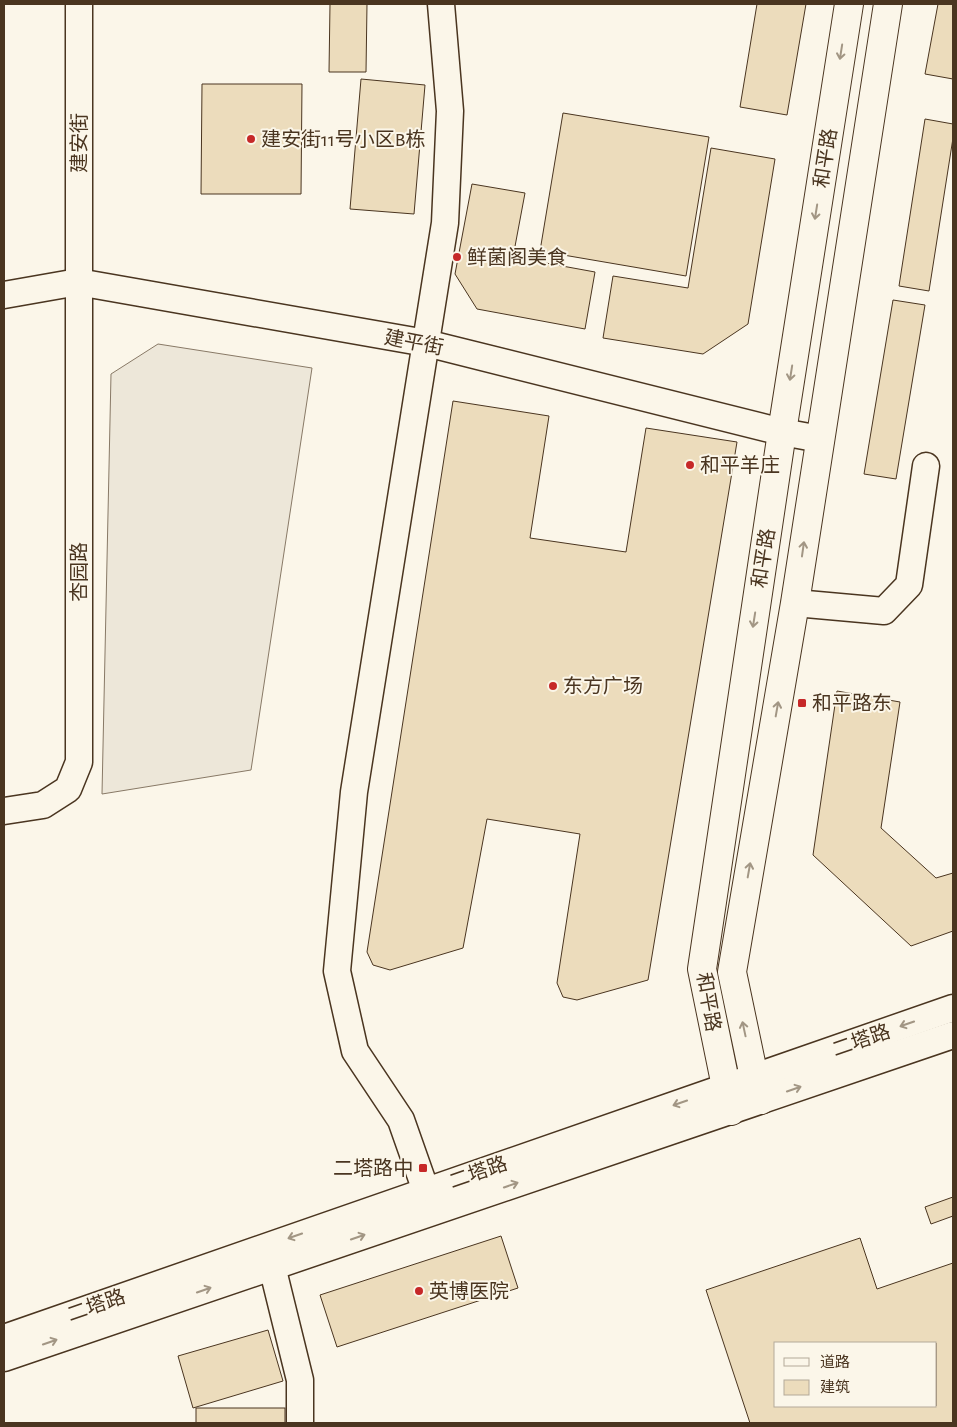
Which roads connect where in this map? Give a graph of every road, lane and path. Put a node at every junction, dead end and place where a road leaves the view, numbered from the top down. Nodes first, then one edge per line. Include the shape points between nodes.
1 (79, 4) edge
2 (442, 4) edge
3 (849, 4) edge
4 (888, 4) edge
5 (78, 282) junction
6 (4, 295) edge
7 (426, 344) junction
8 (782, 432) junction
9 (820, 439) junction
10 (926, 466) dead end
11 (795, 603) junction
12 (4, 811) edge
13 (953, 1008) edge
14 (953, 1035) edge
15 (758, 1089) junction
16 (728, 1099) junction
17 (426, 1191) junction
18 (269, 1256) junction
19 (4, 1338) edge
20 (4, 1358) edge
21 (300, 1423) edge

1 - 5 street, 建安街
2 - 7 street via 450,111 445,223
3 -> 8 main road, 和平路
4 - 9 main road, 和平路
5 - 6 street, 建平街
5 - 7 street, 建平街
5 - 12 street, 杏园路 via 79,762 68,789 43,805
7 - 8 street, 建平街
7 - 17 street via 354,792 337,971 355,1051 402,1120
8 - 9 street, 建平街
8 -> 16 main road, 和平路 via 702,969
11 -> 9 main road, 和平路
10 - 11 street via 909,586 884,611
15 -> 11 main road, 和平路 via 732,972
13 -> 15 street, 二塔路
15 -> 14 street, 二塔路
15 - 16 street, 二塔路
16 -> 17 street, 二塔路
18 -> 16 street, 二塔路
17 -> 18 street, 二塔路
18 - 19 street, 二塔路
20 -> 18 street, 二塔路
18 - 21 street via 300,1380

